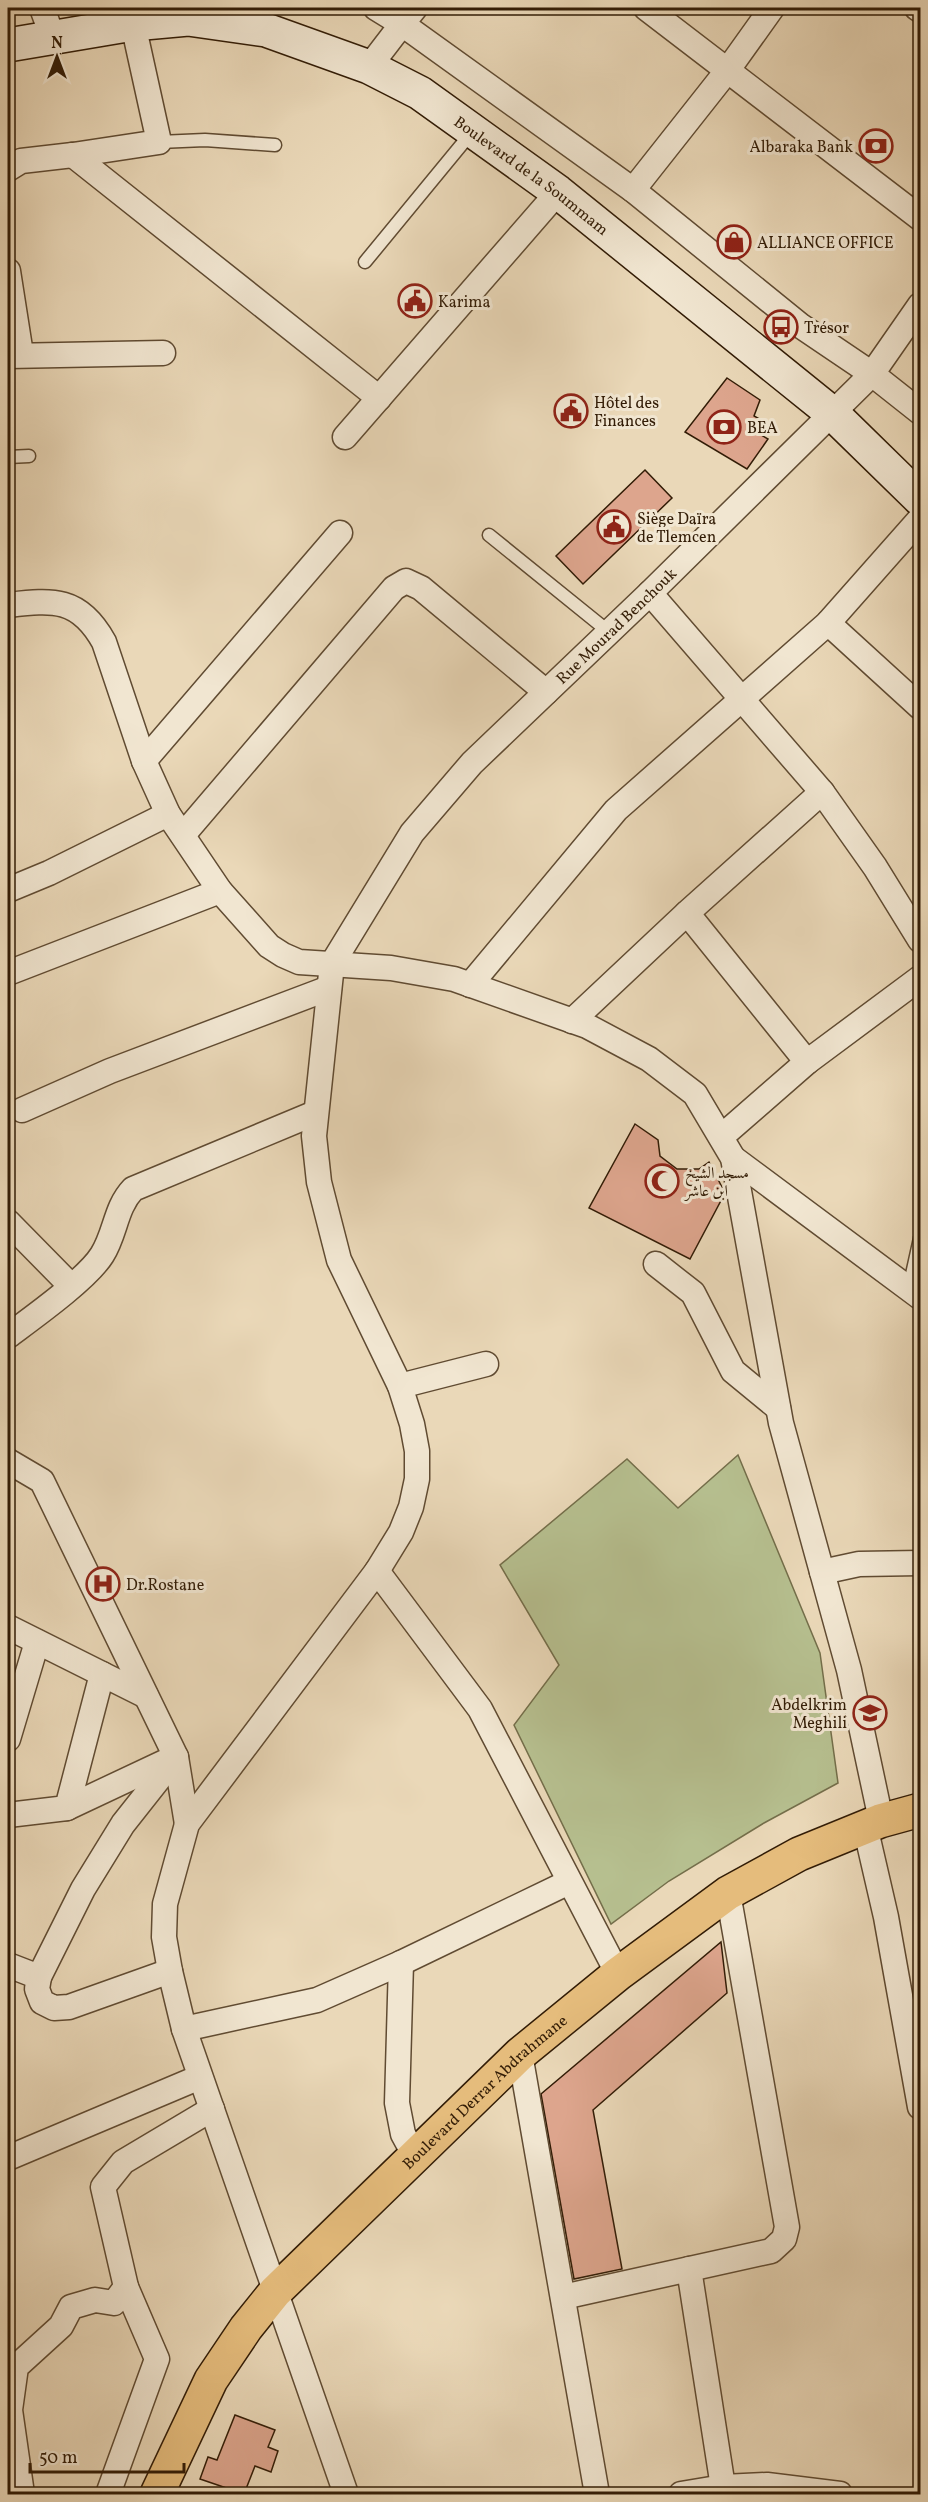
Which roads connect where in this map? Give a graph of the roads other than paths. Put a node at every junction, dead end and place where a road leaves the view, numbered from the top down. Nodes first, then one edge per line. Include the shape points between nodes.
1 (42, 8) edge
2 (376, 8) edge
3 (646, 8) edge
4 (772, 8) edge
5 (192, 13) edge
6 (409, 16) edge
7 (133, 24) junction
8 (53, 38) junction
9 (8, 45) edge
10 (369, 67) junction
11 (727, 72) junction
12 (472, 131) junction
13 (159, 142) junction
14 (275, 146) dead end
15 (73, 155) junction
16 (8, 169) edge
17 (633, 190) junction
18 (558, 192) junction
19 (921, 218) edge
20 (365, 262) dead end
21 (8, 271) edge
22 (921, 304) edge
23 (163, 353) dead end
24 (14, 355) edge
25 (872, 374) junction
26 (379, 398) junction
27 (921, 412) edge
28 (832, 414) junction
29 (345, 437) dead end
30 (29, 456) dead end
31 (8, 457) edge
32 (921, 499) edge
33 (921, 519) edge
34 (340, 533) dead end
35 (489, 535) dead end
36 (650, 593) junction
37 (8, 604) edge
38 (828, 623) junction
39 (609, 632) junction
40 (546, 692) junction
41 (741, 698) junction
42 (921, 707) edge
43 (144, 761) junction
44 (822, 792) junction
45 (168, 814) junction
46 (183, 835) junction
47 (8, 890) edge
48 (220, 891) junction
49 (687, 913) junction
50 (921, 940) edge
51 (332, 964) junction
52 (8, 973) edge
53 (921, 978) edge
54 (470, 985) junction
55 (329, 988) junction
56 (572, 1021) junction
57 (807, 1062) junction
58 (22, 1110) dead end
59 (315, 1113) junction
60 (721, 1137) junction
61 (734, 1158) junction
62 (8, 1222) edge
63 (921, 1238) edge
64 (656, 1264) dead end
65 (70, 1286) junction
66 (915, 1293) edge
67 (8, 1336) edge
68 (486, 1364) dead end
69 (400, 1386) junction
70 (778, 1408) junction
71 (8, 1461) edge
72 (921, 1563) edge
73 (377, 1571) junction
74 (822, 1572) junction
75 (8, 1627) edge
76 (37, 1641) junction
77 (102, 1674) junction
78 (146, 1696) junction
79 (8, 1739) edge
80 (176, 1757) junction
81 (68, 1808) junction
82 (921, 1810) edge
83 (8, 1815) edge
84 (873, 1823) junction
85 (187, 1824) junction
86 (569, 1882) junction
87 (728, 1893) junction
88 (401, 1964) junction
89 (8, 1965) edge
90 (170, 1971) junction
91 (618, 1974) junction
92 (39, 1977) junction
93 (184, 2029) junction
94 (520, 2054) junction
95 (200, 2076) junction
96 (921, 2107) edge
97 (212, 2109) junction
98 (416, 2156) junction
99 (8, 2158) edge
100 (689, 2269) junction
101 (126, 2288) junction
102 (275, 2292) junction
103 (563, 2297) junction
104 (723, 2487) junction
105 (22, 2494) edge
106 (108, 2494) edge
107 (157, 2494) edge
108 (346, 2494) edge
109 (597, 2494) edge
110 (681, 2494) edge
111 (840, 2494) edge

1 - 8 street
2 - 6 street
3 - 11 street
4 - 11 street
5 - 7 main road, Boulevard de la Soummam
5 - 10 main road, Boulevard de la Soummam via 266,30
6 - 10 street
6 - 17 street
7 - 8 main road, Boulevard de la Soummam
7 - 13 street
8 - 9 main road, Boulevard de la Soummam
10 - 12 main road, Boulevard de la Soummam via 420,93
11 - 17 street
11 - 19 street
12 - 18 main road, Boulevard de la Soummam
12 - 20 lane
13 - 14 lane via 205,140
13 - 15 street
15 - 16 street via 21,160
15 - 26 street
17 - 25 street via 801,326
18 - 26 street
18 - 28 main road, Boulevard de la Soummam
21 - 24 street
22 - 25 street, Rue Mourad Benchouk
23 - 24 street
25 - 27 street
25 - 28 street, Rue Mourad Benchouk
26 - 29 street
28 - 32 main road, Boulevard de la Soummam
28 - 36 street, Rue Mourad Benchouk
30 - 31 lane
33 - 38 street
34 - 43 street
35 - 39 lane
36 - 39 street, Rue Mourad Benchouk
36 - 41 street
37 - 43 street via 59,602 86,617 104,642
38 - 41 street
38 - 42 street
39 - 40 street, Rue Mourad Benchouk
40 - 46 street via 420,588 406,581 394,588
40 - 51 street, Rue Mourad Benchouk via 472,763 412,833
41 - 44 street
41 - 54 street via 616,810
43 - 45 street
44 - 49 street
44 - 50 street
45 - 46 street
45 - 47 street
46 - 48 street
48 - 51 street via 269,946 283,956 299,962
48 - 52 street
49 - 56 street
49 - 57 street
51 - 54 street via 392,968
51 - 55 street
53 - 57 street
54 - 56 street
55 - 58 street via 110,1071
55 - 59 street
56 - 60 street via 649,1059 695,1094
57 - 60 street
59 - 65 street via 133,1189 120,1207 109,1244 100,1258
59 - 69 street via 319,1182 339,1260
60 - 61 street
61 - 66 street
61 - 70 street
62 - 65 street
63 - 66 lane
64 - 70 street via 693,1293 734,1371
65 - 67 street
68 - 69 street
69 - 73 street via 415,1442 417,1479 401,1532
70 - 74 street
71 - 78 street via 42,1481
72 - 74 street via 859,1564
73 - 85 street
73 - 86 street via 480,1709
74 - 84 street via 849,1670
75 - 76 street
76 - 77 street
76 - 79 street
77 - 78 street
77 - 81 street
78 - 80 street
80 - 81 street
80 - 85 street
80 - 92 street via 123,1824 83,1889
81 - 83 street
82 - 84 main road, Boulevard Derrar Abdrahmane
84 - 87 main road, Boulevard Derrar Abdrahmane via 799,1854
84 - 96 street
85 - 90 street via 165,1904 164,1937
86 - 88 street
86 - 91 street
87 - 91 main road, Boulevard Derrar Abdrahmane
87 - 100 street via 786,2233 781,2244 771,2251
88 - 93 street via 317,2000
88 - 98 street via 397,2103 403,2134
89 - 92 street
90 - 92 street via 69,2007 54,2008 42,2002 37,1989
90 - 93 street
91 - 94 main road, Boulevard Derrar Abdrahmane
93 - 95 street
94 - 98 main road, Boulevard Derrar Abdrahmane
94 - 103 street
95 - 97 street
95 - 99 street
97 - 101 street via 123,2162 103,2187
97 - 102 street
98 - 102 main road, Boulevard Derrar Abdrahmane
100 - 103 street
100 - 104 street
101 - 105 street via 114,2302 95,2301 71,2307 61,2326 16,2367 10,2410
101 - 106 street via 157,2359
102 - 107 main road, Boulevard Derrar Abdrahmane via 211,2380
102 - 108 street
103 - 109 street
104 - 110 street
104 - 111 street via 767,2485

